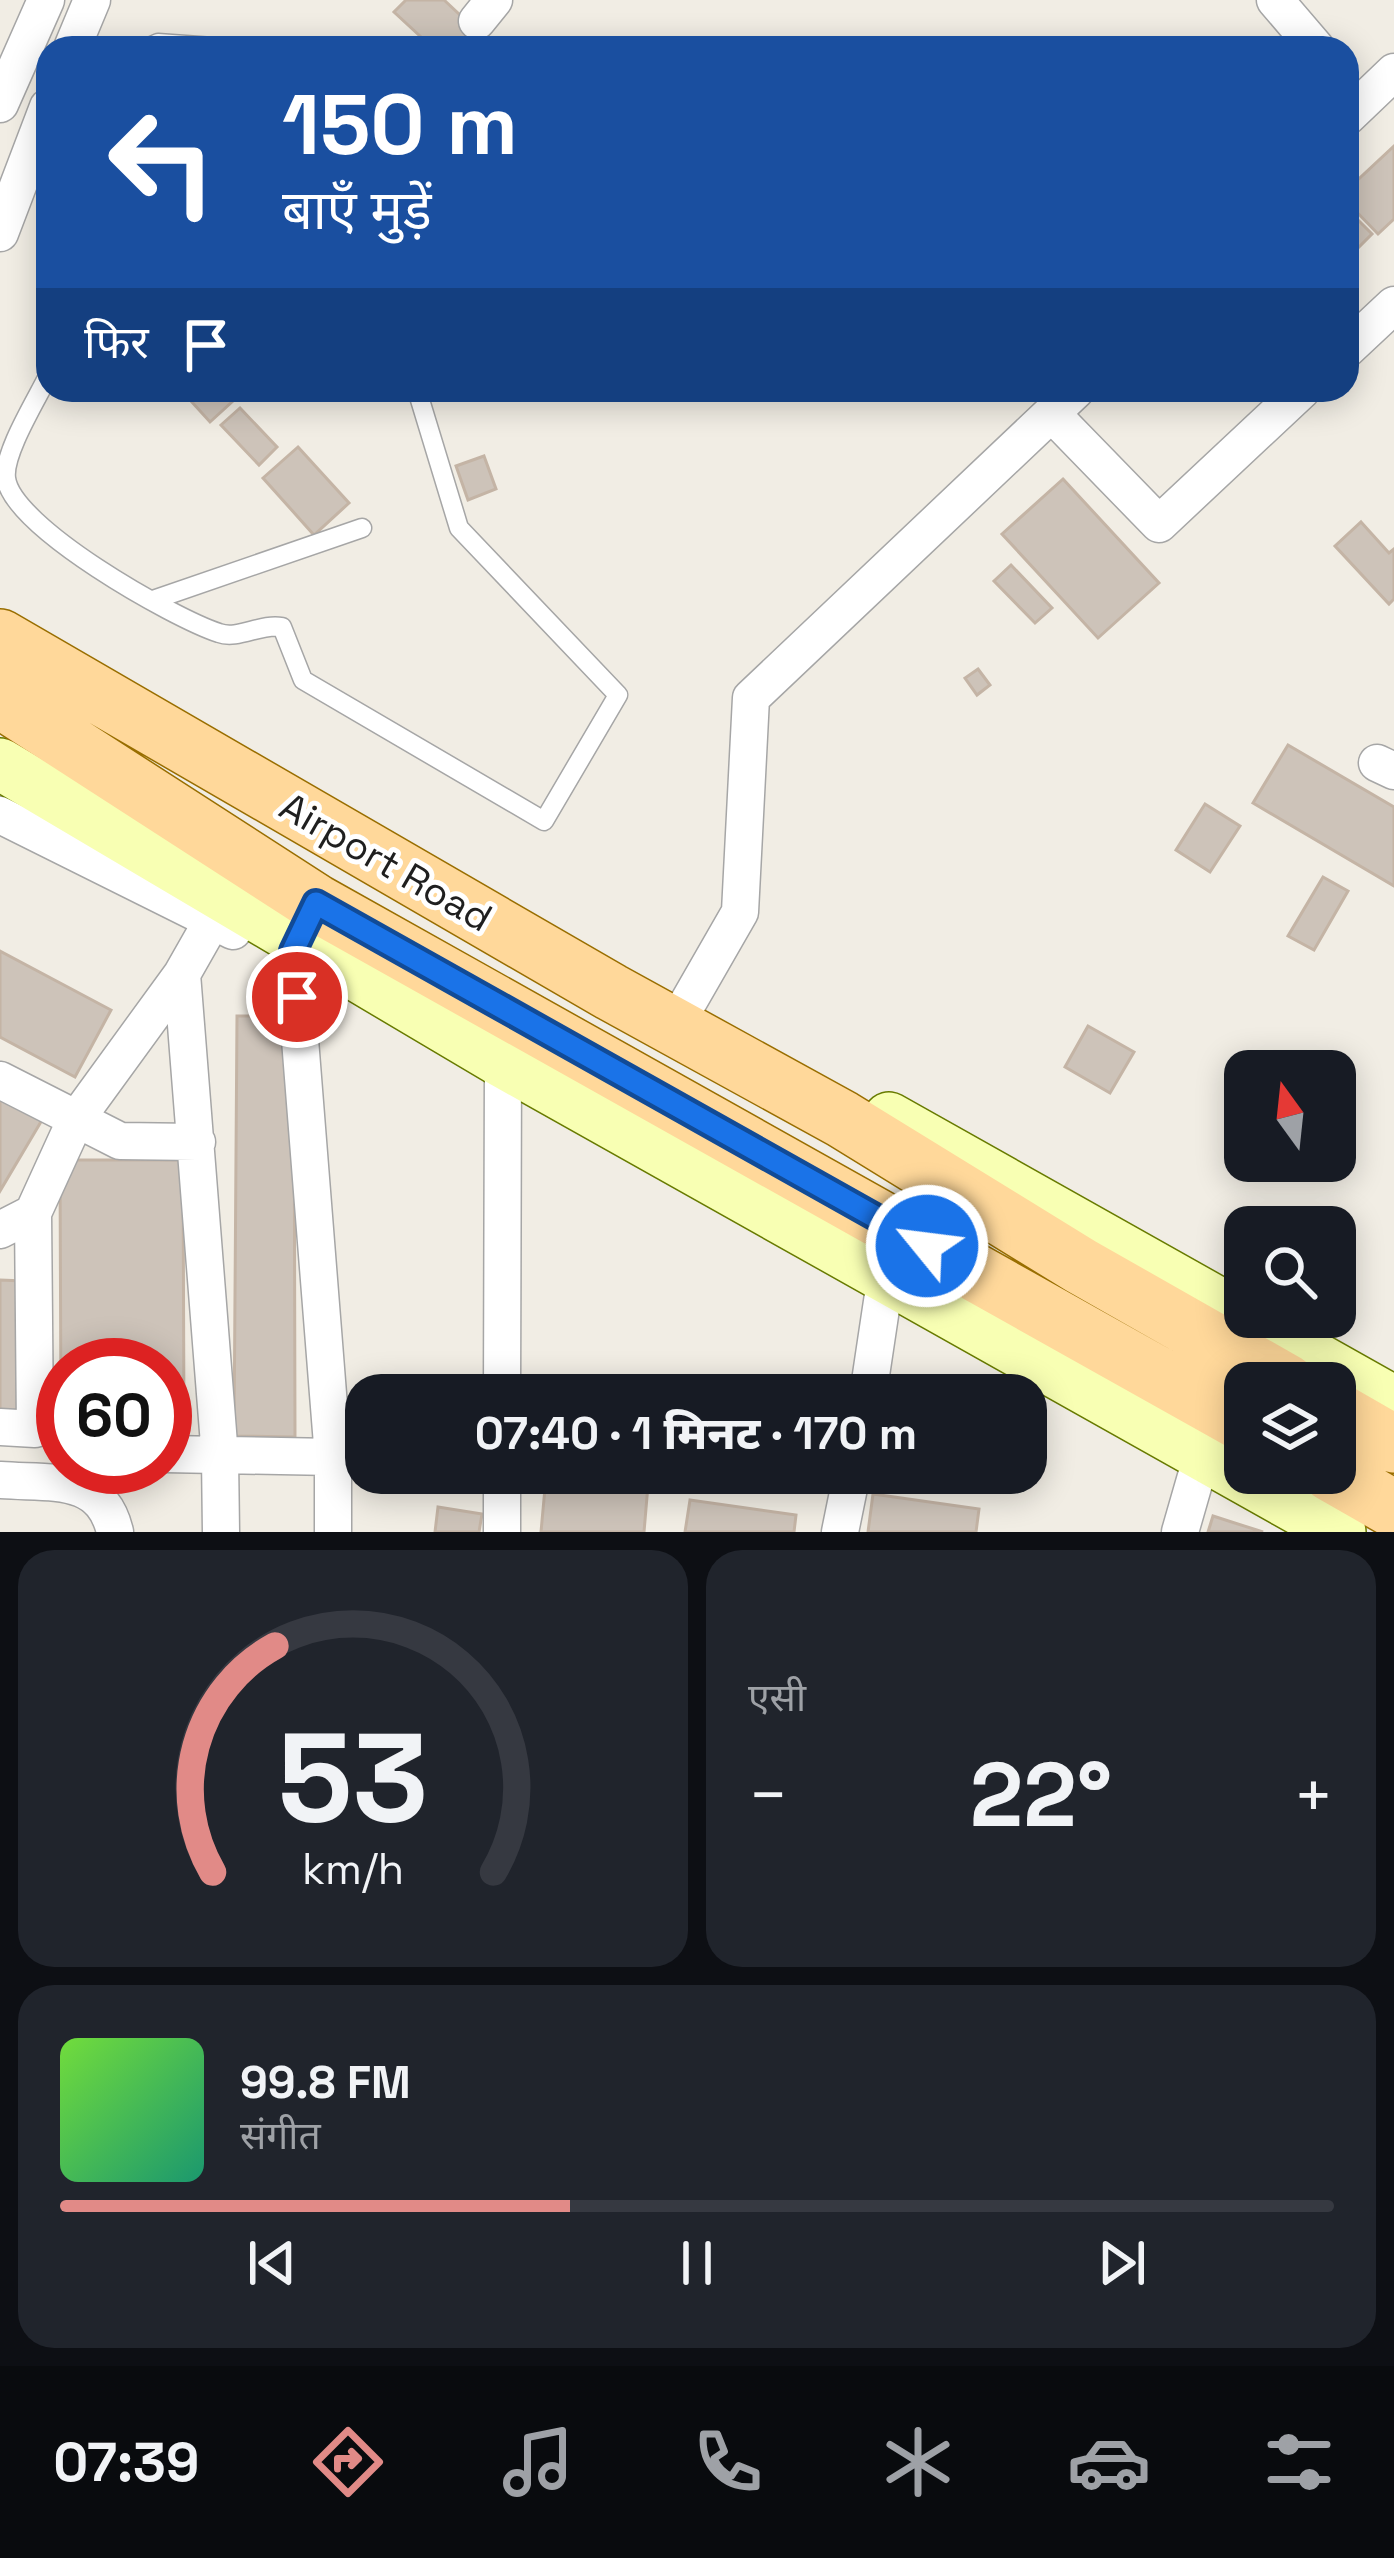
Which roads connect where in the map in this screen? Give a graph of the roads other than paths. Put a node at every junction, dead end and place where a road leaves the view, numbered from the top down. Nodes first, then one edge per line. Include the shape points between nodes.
1 (46, 0) edge
2 (92, 0) edge
3 (1275, 0) edge
4 (77, 36) edge
5 (1306, 36) edge
6 (1394, 72) edge
7 (4, 96) edge
8 (1359, 96) edge
9 (36, 106) edge
10 (36, 141) edge
11 (0, 233) edge
12 (1394, 305) edge
13 (1359, 338) edge
14 (36, 401) edge
15 (421, 402) edge
16 (1064, 402) edge
17 (1290, 402) edge
18 (362, 528) dead end
19 (153, 600) junction
20 (0, 638) edge
21 (0, 699) edge
22 (0, 764) edge
23 (0, 815) edge
24 (211, 923) junction
25 (316, 931) junction
26 (182, 974) junction
27 (674, 1027) junction
28 (503, 1063) junction
29 (0, 1080) edge
30 (775, 1081) junction
31 (75, 1121) junction
32 (197, 1142) junction
33 (33, 1213) junction
34 (0, 1230) edge
35 (886, 1275) junction
36 (1250, 1362) edge
37 (502, 1374) edge
38 (871, 1374) edge
39 (1381, 1409) edge
40 (0, 1427) edge
41 (1224, 1438) edge
42 (0, 1444) edge
43 (36, 1446) edge
44 (192, 1455) edge
45 (220, 1457) junction
46 (333, 1457) junction
47 (0, 1480) edge
48 (1356, 1487) edge
49 (502, 1494) edge
50 (848, 1494) edge
51 (1293, 1494) edge
52 (1394, 1508) edge
53 (115, 1532) edge
54 (221, 1532) edge
55 (333, 1532) edge
56 (502, 1532) edge
57 (840, 1532) edge
58 (1180, 1532) edge
59 (1340, 1532) edge

1 - 7 street
2 - 4 street
3 - 5 street
6 - 8 street
7 - 9 lane
10 - 11 street
12 - 13 street
14 - 19 lane via 9,458 10,492 49,537
15 - 19 lane via 460,528 618,695 548,818 536,820 303,680 282,627 223,635
16 - 17 street via 1159,524
16 - 27 street via 751,698 740,912
18 - 19 lane
20 - 27 main road, Airport Road
21 - 25 main road
22 - 25 street
23 - 24 street
24 - 25 street
24 - 26 street
25 - 28 street
25 - 41 main road
25 - 46 street
26 - 31 street
26 - 32 street
27 - 30 main road, Airport Road
28 - 35 street
28 - 37 street
29 - 31 street
30 - 36 main road, Airport Road
30 - 39 street via 811,1074
31 - 32 street via 120,1141
31 - 33 street
32 - 45 street
33 - 34 street
33 - 40 street via 35,1429
35 - 38 street
35 - 41 street
41 - 58 street
42 - 43 street
44 - 45 street
45 - 46 street
45 - 54 street
46 - 55 street
47 - 53 street via 96,1493
48 - 52 main road
49 - 56 street
50 - 57 street
51 - 59 street

